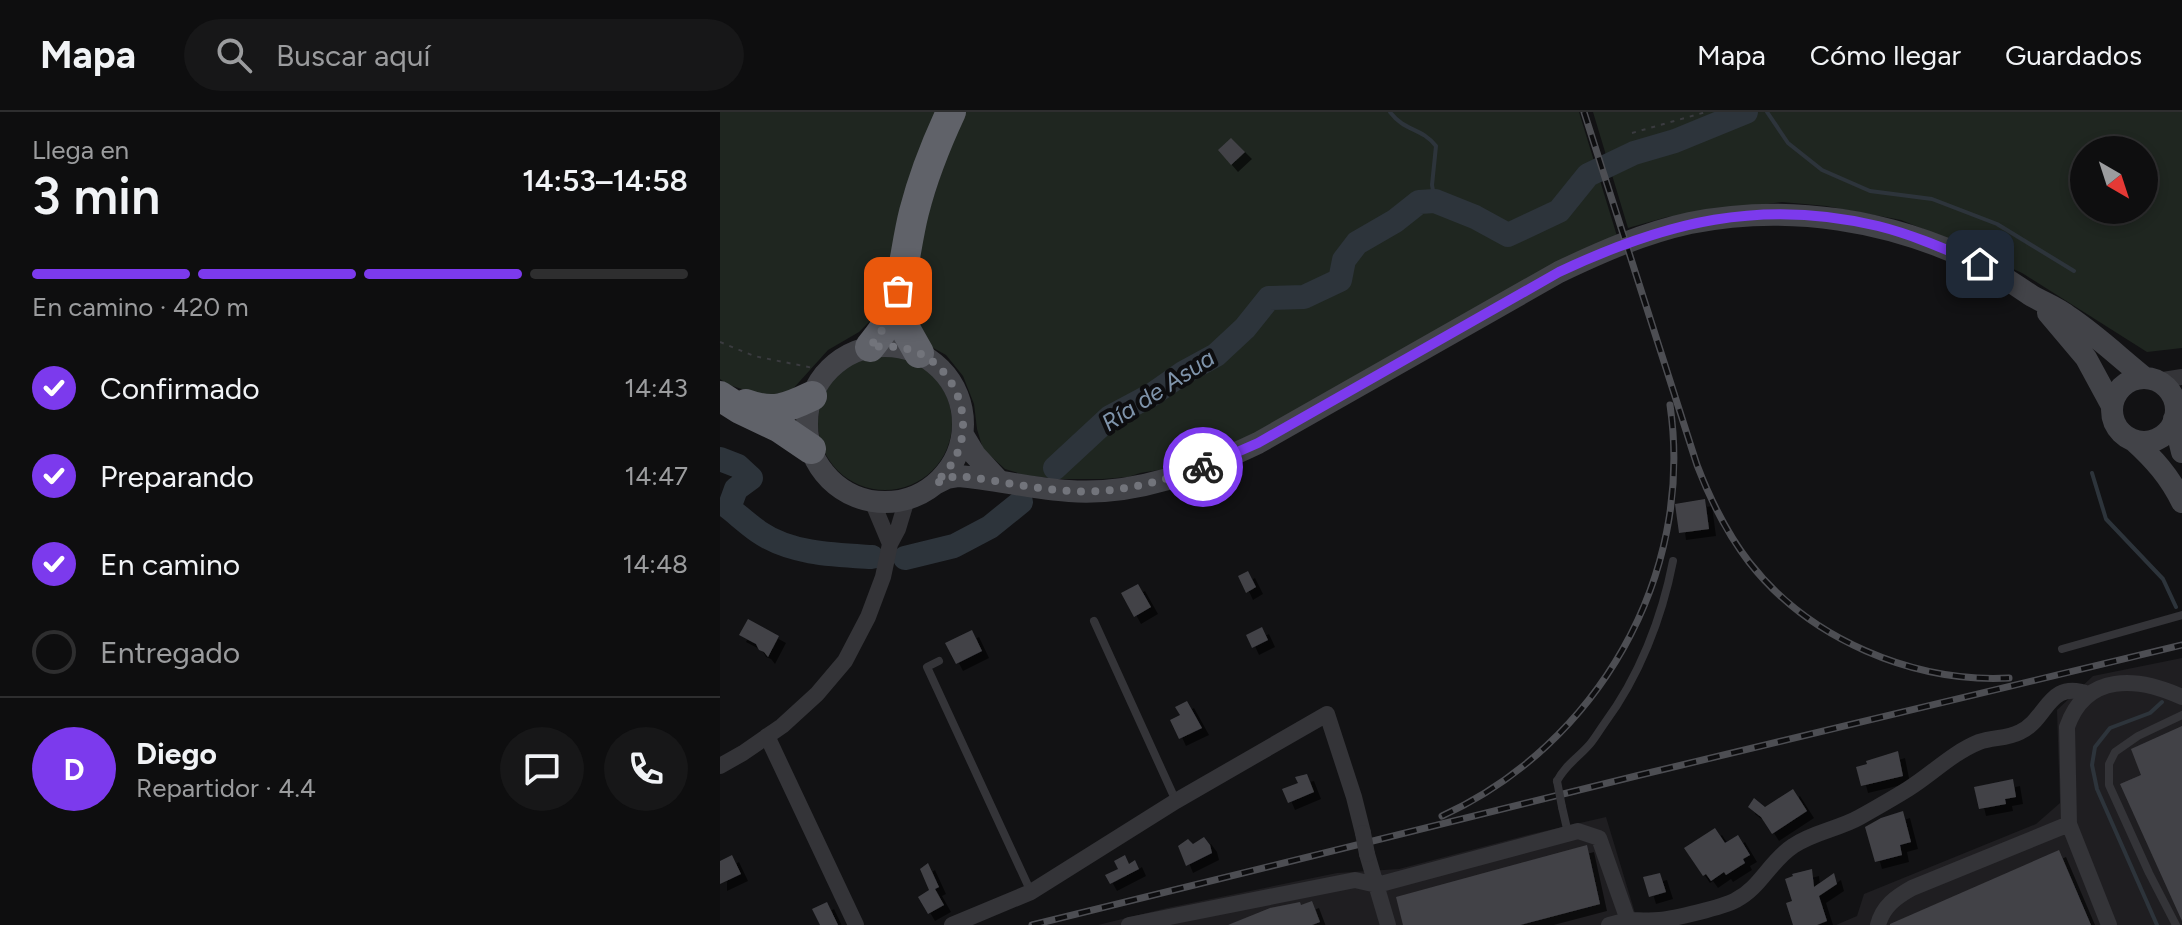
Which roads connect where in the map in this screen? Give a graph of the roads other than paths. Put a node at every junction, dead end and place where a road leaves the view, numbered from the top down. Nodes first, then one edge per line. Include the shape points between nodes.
1 (951, 112) edge
2 (898, 291) junction
3 (2031, 295) junction
4 (870, 347) junction
5 (919, 353) junction
6 (2182, 377) edge
7 (2151, 380) junction
8 (820, 383) junction
9 (720, 393) edge
10 (2112, 406) junction
11 (2177, 414) edge
12 (963, 435) junction
13 (2133, 440) junction
14 (811, 449) junction
15 (2182, 452) edge
16 (999, 481) junction
17 (935, 484) junction
18 (907, 499) junction
19 (872, 501) junction
20 (2182, 502) edge
21 (890, 544) junction
22 (1673, 561) dead end
23 (2182, 615) edge
24 (1094, 621) dead end
25 (2062, 649) dead end
26 (939, 661) dead end
27 (2088, 694) junction
28 (2182, 697) edge
29 (2182, 715) edge
30 (767, 736) junction
31 (725, 763) edge
32 (720, 780) edge
33 (1176, 801) junction
34 (2069, 824) junction
35 (1568, 833) junction
36 (1377, 885) junction
37 (1031, 892) junction
38 (1628, 920) junction
39 (856, 925) edge
40 (952, 925) edge
41 (1129, 925) edge
42 (1388, 925) edge
43 (1609, 925) edge
44 (1878, 925) edge
45 (2109, 925) edge
46 (2176, 925) edge

1 - 2 highway via 914,210
2 - 4 highway via 887,323
2 - 5 highway via 906,330
3 - 7 street via 2068,316
3 - 10 street via 2086,358
3 - 16 street via 1980,264 1877,226 1791,214 1690,223 1605,250 1559,272 1216,463 1118,490 1071,492
4 - 5 street
4 - 8 street via 840,360
5 - 12 street via 954,387
6 - 7 street
7 - 10 street via 2127,383
7 - 11 street via 2166,387
8 - 9 highway via 789,407 766,410
8 - 14 street via 808,414
9 - 14 highway
10 - 13 street via 2119,431
11 - 13 street via 2163,436
11 - 15 street
12 - 16 street
12 - 17 street via 948,470
13 - 20 street via 2156,461
14 - 19 street via 834,484
16 - 17 street via 959,476
17 - 18 street
18 - 19 street
18 - 21 street
19 - 21 street
21 - 30 street via 868,617 845,661 817,694
22 - 35 lane, bridge via 1652,636 1618,706 1557,781
23 - 25 lane
24 - 33 lane
26 - 37 lane via 927,667
27 - 28 street via 2109,685 2141,683
27 - 34 street via 2067,727
27 - 38 street via 2062,693 2024,730 1982,740 1855,820 1794,844 1736,901 1660,920
29 - 46 lane via 2138,736 2115,752 2109,764 2109,785
30 - 31 street
30 - 39 street
31 - 32 street
33 - 36 street, bridge via 1327,714
33 - 37 street
34 - 44 street via 1912,888 1886,906
34 - 45 street
35 - 36 street
35 - 38 street via 1599,838
36 - 41 street via 1355,880
36 - 42 street
37 - 40 street
38 - 43 street

